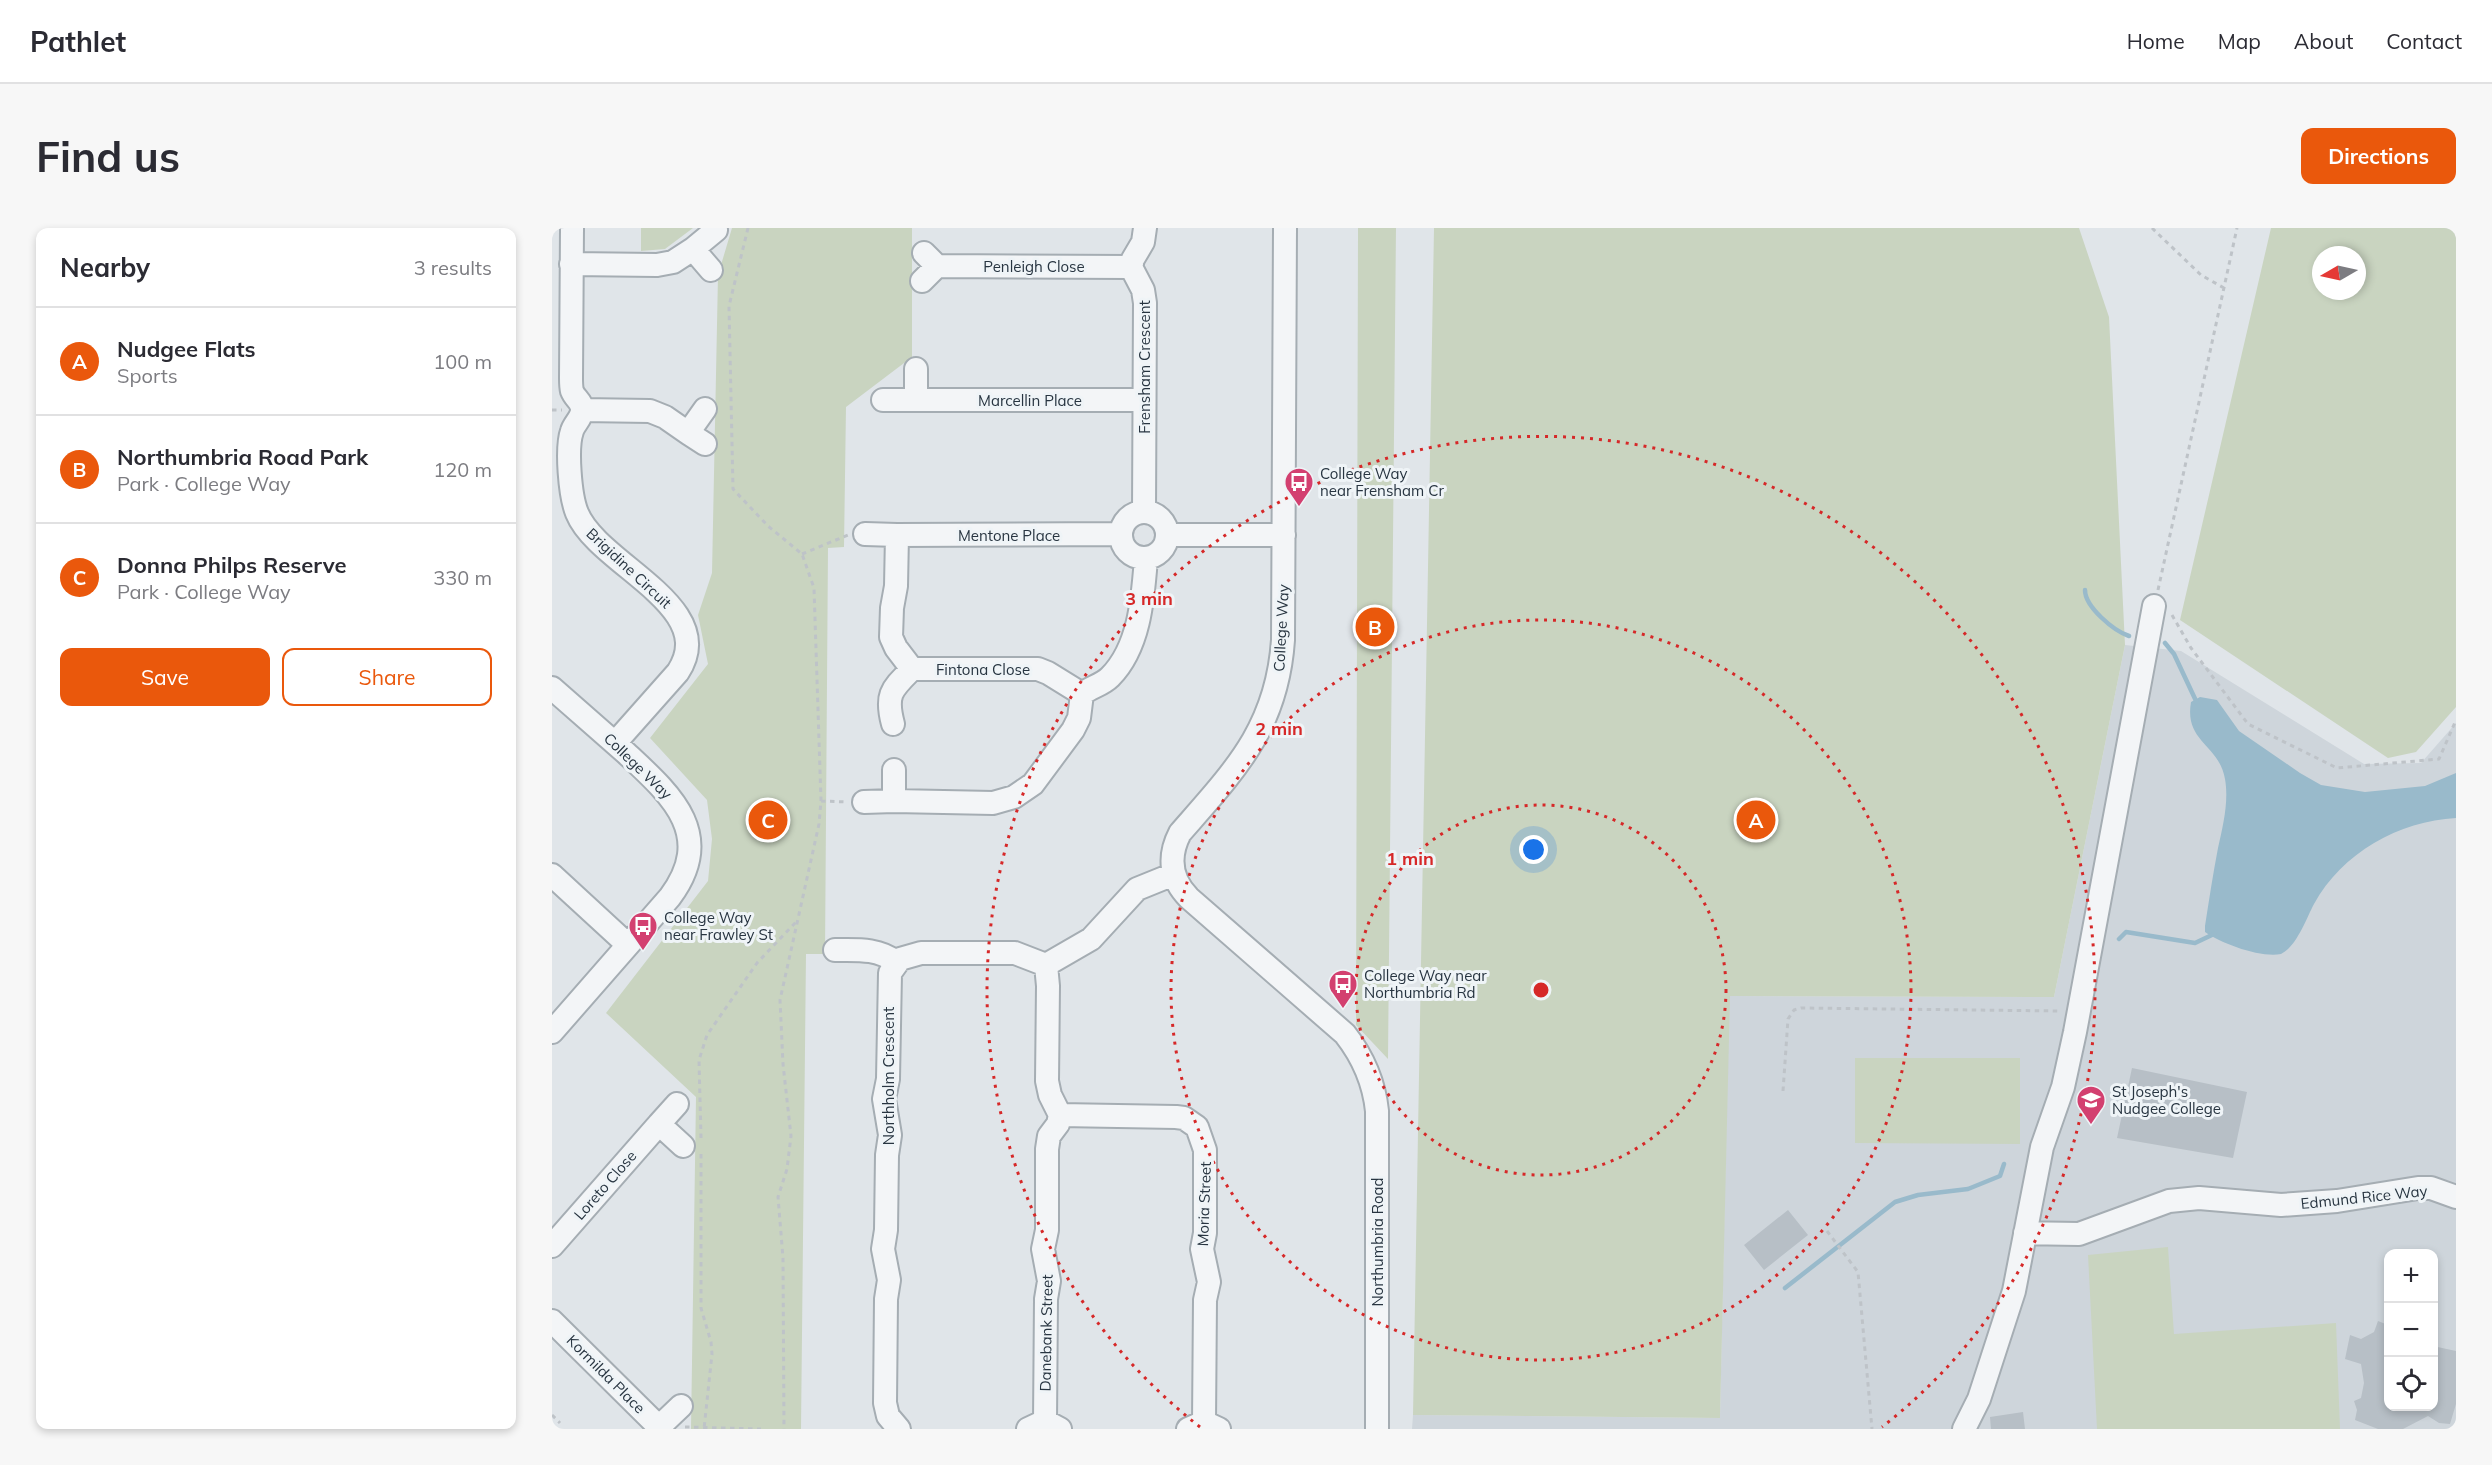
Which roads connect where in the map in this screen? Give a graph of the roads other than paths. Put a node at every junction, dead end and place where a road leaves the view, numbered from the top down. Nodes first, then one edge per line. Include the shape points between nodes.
1 (572, 228) edge
2 (1145, 228) edge
3 (1285, 228) edge
4 (716, 230) dead end
5 (693, 249) junction
6 (572, 264) junction
7 (927, 267) dead end
8 (1131, 267) junction
9 (711, 270) dead end
10 (916, 369) dead end
11 (883, 400) dead end
12 (916, 400) junction
13 (1144, 400) junction
14 (705, 409) dead end
15 (582, 410) junction
16 (1144, 512) junction
17 (865, 534) road end
18 (1121, 534) junction
19 (897, 535) junction
20 (1167, 535) junction
21 (1284, 535) junction
22 (1146, 558) junction
23 (2161, 601) road end
24 (912, 669) junction
25 (552, 688) edge
26 (1082, 694) junction
27 (892, 724) dead end
28 (615, 743) junction
29 (894, 770) dead end
30 (894, 801) junction
31 (864, 802) road end
32 (1174, 874) junction
33 (552, 875) edge
34 (628, 945) junction
35 (835, 950) dead end
36 (896, 962) junction
37 (1046, 965) junction
38 (552, 1032) edge
39 (677, 1104) dead end
40 (1060, 1115) junction
41 (659, 1124) junction
42 (695, 1146) road end
43 (2456, 1197) edge
44 (2025, 1233) junction
45 (552, 1246) edge
46 (552, 1321) edge
47 (681, 1406) dead end
48 (890, 1426) edge
49 (1044, 1426) edge
50 (1204, 1427) edge
51 (661, 1428) edge
52 (1377, 1429) edge
53 (1964, 1429) edge

1 - 6 street
2 - 8 street
3 - 21 street, College Way
4 - 5 street
5 - 6 street via 673,262 657,265
5 - 9 street
6 - 15 street via 571,378 572,391
7 - 8 street, Penleigh Close
8 - 13 street, Frensham Crescent via 1144,296
10 - 12 street
11 - 12 street, Marcellin Place
12 - 13 street, Marcellin Place
13 - 16 street, Frensham Crescent
14 - 15 street via 696,439 650,411
15 - 28 street, Brigidine Circuit via 571,438 571,494 578,516 597,542 674,609 687,633 684,663
16 - 18 street via 1130,516
16 - 20 street via 1157,516
17 - 19 street, Mentone Place
18 - 19 street, Mentone Place
18 - 22 street via 1131,554
19 - 24 street via 891,634
20 - 21 street
20 - 22 street via 1163,548
21 - 32 street, College Way via 1283,640 1273,700 1246,753 1180,832 1174,848
22 - 26 street via 1139,618 1129,648 1109,678
23 - 44 street via 2078,1014 2062,1087 2042,1147
24 - 26 street, Fintona Close via 1038,669
24 - 27 street via 894,688 888,704
25 - 28 street, College Way
26 - 30 street via 1073,730 1033,784 1014,797 993,803
28 - 34 street, College Way via 676,802 688,838 688,859 682,879
29 - 30 street
30 - 31 street
32 - 37 street via 1137,889 1091,939
32 - 52 street, Northumbria Road via 1189,898 1336,1024 1361,1058 1372,1084 1377,1111
33 - 34 street
34 - 38 street, College Way
35 - 36 street via 873,951
36 - 37 street via 921,953 1015,953
36 - 48 street, Northholm Crescent via 889,979 888,1078 884,1099 890,1135 883,1249 889,1280 885,1402
37 - 40 street via 1047,1081
39 - 41 street, Loreto Close
40 - 49 street, Danebank Street via 1047,1149 1047,1230 1043,1248 1049,1281
40 - 50 street, Moria Street via 1176,1117 1191,1122 1201,1135 1205,1150 1202,1250 1209,1282 1205,1300
41 - 42 street
41 - 45 street, Loreto Close
43 - 44 street, Edmund Rice Way via 2418,1188 2337,1202 2281,1205 2199,1198 2169,1201 2079,1234
44 - 53 street via 2014,1291 1979,1399
46 - 51 street, Kormilda Place
47 - 51 street, Kormilda Place

